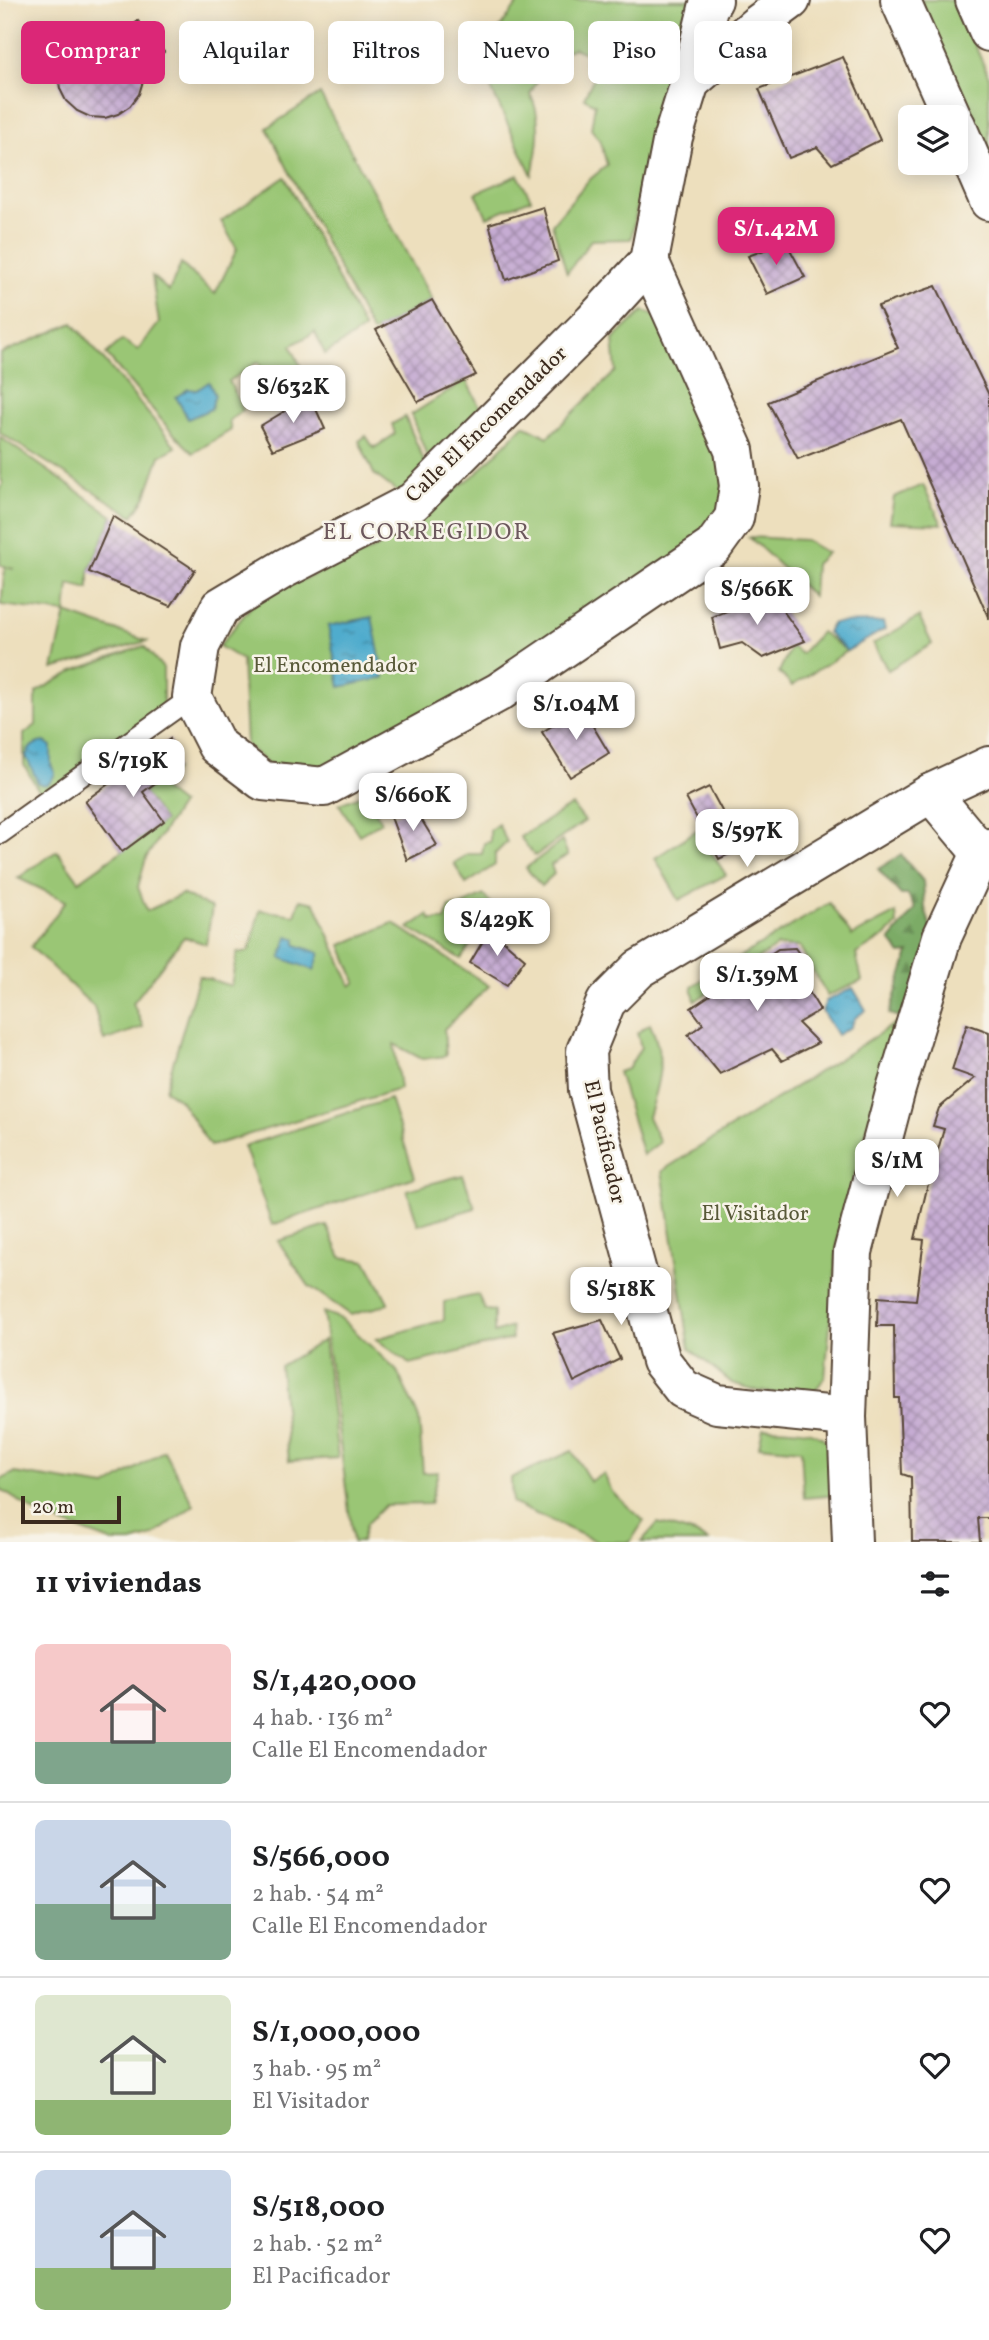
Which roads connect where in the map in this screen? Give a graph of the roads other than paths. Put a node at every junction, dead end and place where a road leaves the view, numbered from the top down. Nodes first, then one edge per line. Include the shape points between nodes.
1 (713, 0) edge
2 (791, 0) edge
3 (900, 0) edge
4 (975, 0) edge
5 (989, 32) edge
6 (690, 82) junction
7 (947, 105) edge
8 (968, 153) edge
9 (989, 201) edge
10 (649, 261) junction
11 (192, 697) junction
12 (989, 766) edge
13 (931, 793) junction
14 (0, 834) edge
15 (985, 851) edge
16 (847, 1417) junction
17 (852, 1542) edge

1 - 6 street
2 - 6 street
3 - 7 street
4 - 5 street
6 - 10 street via 673,136
8 - 9 street
10 - 11 street, Calle El Encomendador via 413,502 220,607 200,646
10 - 11 street via 734,450 739,486 734,519 713,547 499,692 324,787 263,781 217,746
11 - 14 lane
12 - 13 street, El Pacificador
13 - 15 street
13 - 16 street, El Pacificador via 639,969 606,1002 586,1051 588,1090 661,1361 683,1389 716,1404
15 - 16 street via 942,937 853,1252
16 - 17 street

